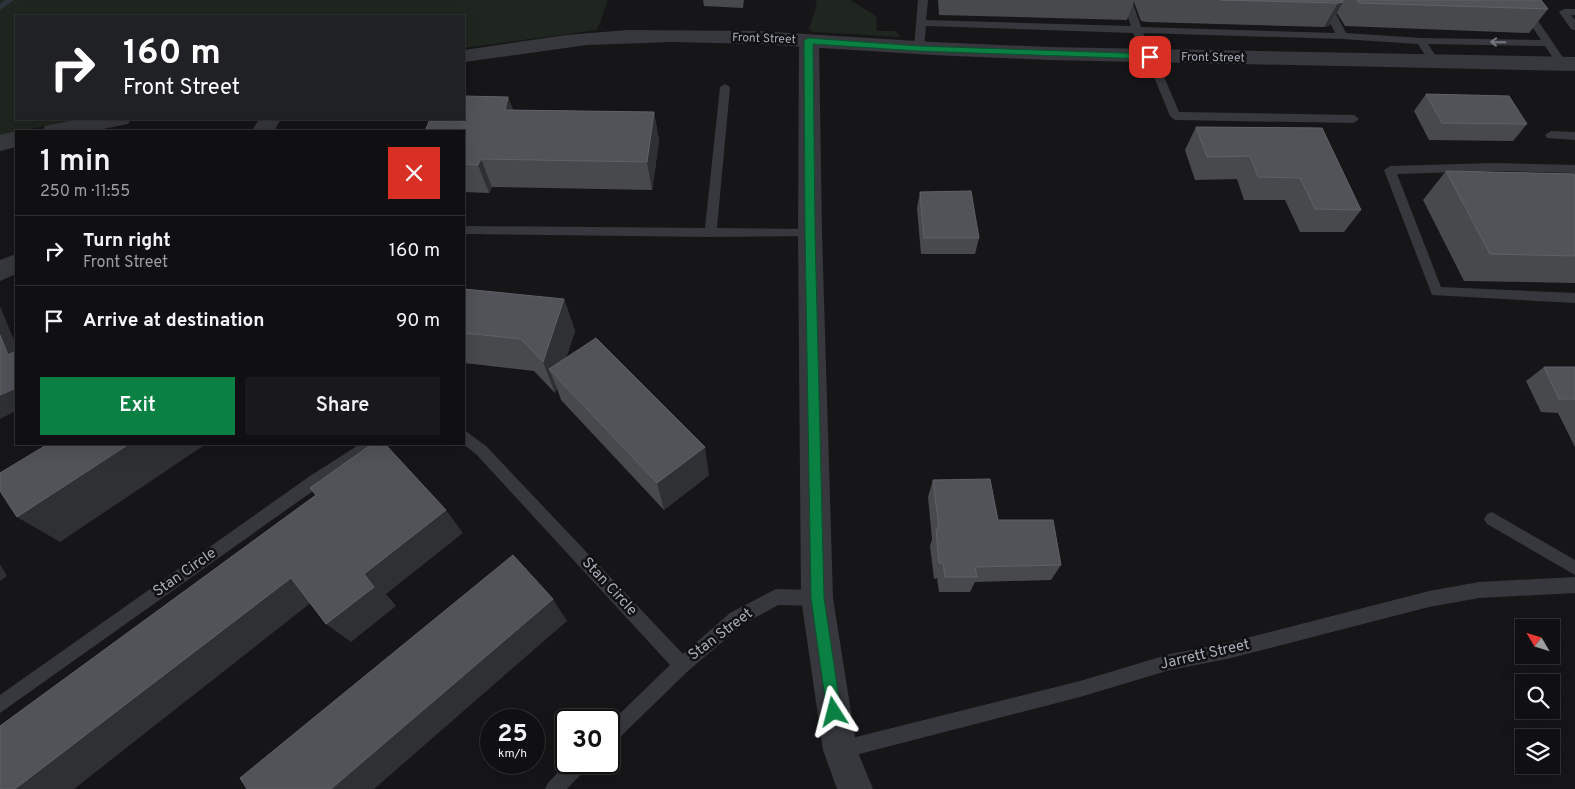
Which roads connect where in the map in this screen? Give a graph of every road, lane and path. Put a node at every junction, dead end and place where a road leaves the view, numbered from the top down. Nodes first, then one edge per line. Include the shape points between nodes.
1 (923, 0) edge
2 (1127, 0) edge
3 (1324, 0) edge
4 (1519, 0) edge
5 (1575, 12) edge
6 (921, 23) junction
7 (1575, 27) edge
8 (1136, 28) junction
9 (1342, 36) junction
10 (808, 41) junction
11 (1421, 41) junction
12 (1547, 43) junction
13 (919, 49) junction
14 (465, 56) edge
15 (1150, 57) junction
16 (1434, 61) junction
17 (1569, 64) edge
18 (725, 87) dead end
19 (1354, 119) dead end
20 (114, 120) edge
21 (59, 130) edge
22 (1551, 135) dead end
23 (1575, 136) edge
24 (15, 138) edge
25 (0, 143) edge
26 (1575, 169) edge
27 (465, 230) edge
28 (710, 232) junction
29 (810, 232) junction
30 (15, 264) edge
31 (0, 271) edge
32 (1575, 298) edge
33 (465, 437) edge
34 (369, 445) edge
35 (1492, 519) dead end
36 (1575, 568) edge
37 (1575, 585) edge
38 (817, 598) junction
39 (682, 665) junction
40 (0, 705) edge
41 (620, 725) edge
42 (840, 750) junction
43 (569, 774) edge
44 (554, 789) edge
45 (855, 789) edge

1 - 6 lane
2 - 8 lane
3 - 9 lane
4 - 12 lane
5 - 7 lane via 1564,12
6 - 8 lane
6 - 13 lane
8 - 9 lane
8 - 15 lane
9 - 11 lane
10 - 13 street, Front Street
10 - 14 street, Front Street via 630,36 572,40
10 - 29 street
12 -> 11 lane
11 - 16 lane
12 - 17 lane
13 - 15 street, Front Street
15 - 16 street, Front Street
15 - 19 lane via 1174,116
16 - 17 street, Front Street
18 - 28 lane
20 - 21 street
22 - 23 lane
24 - 25 street
26 - 32 lane via 1390,170 1436,292
27 - 28 lane
28 - 29 lane
29 - 38 street
30 - 31 street
33 - 39 lane, Stan Circle via 481,450
34 - 40 lane, Stan Circle
35 - 36 lane
37 - 42 lane, Jarrett Street via 1479,590 1429,599 1227,651 1170,662
38 - 39 lane, Stan Street via 776,596 736,619
38 - 42 street
39 - 41 lane
42 - 45 street
43 - 44 lane

